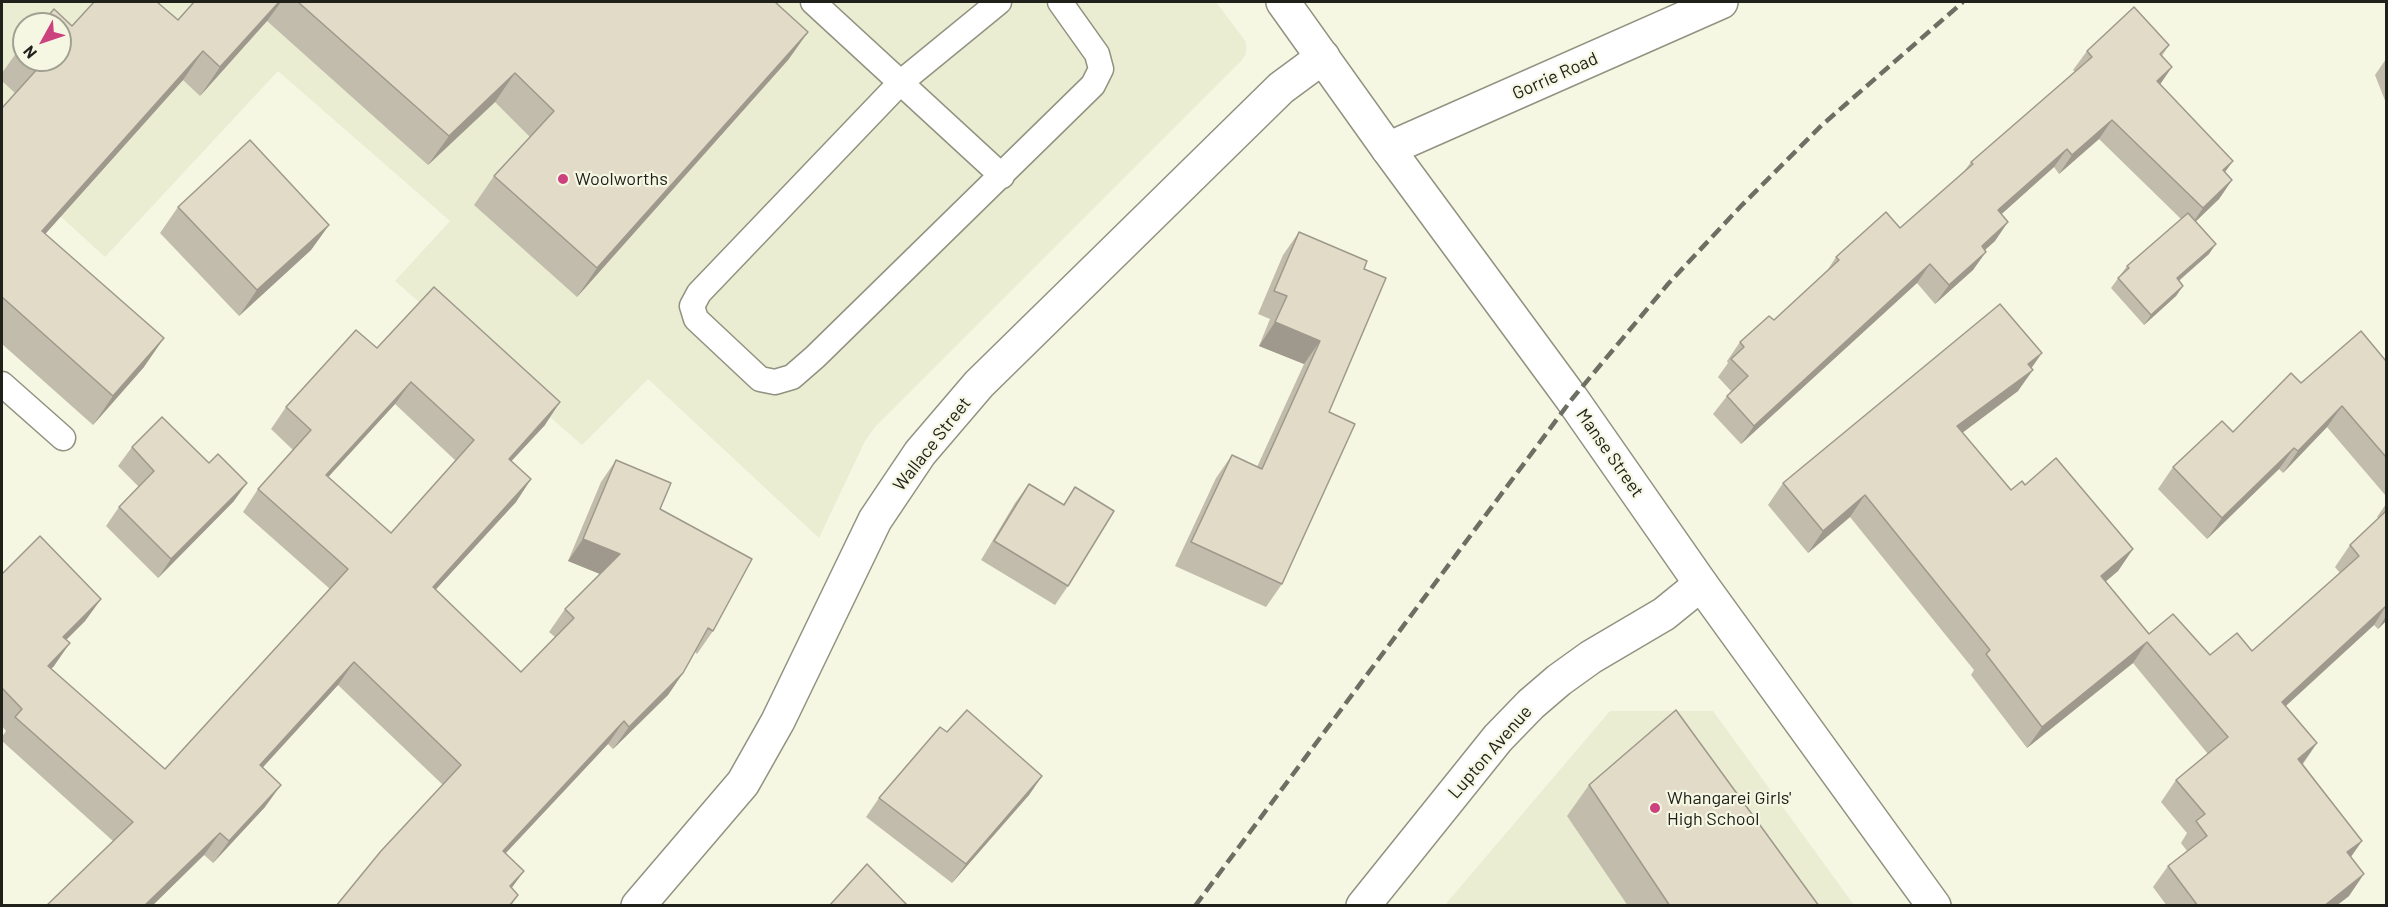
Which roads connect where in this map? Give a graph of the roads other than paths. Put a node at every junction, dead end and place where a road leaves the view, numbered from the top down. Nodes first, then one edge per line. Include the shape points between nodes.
1 (813, 2) edge
2 (999, 2) edge
3 (1059, 2) edge
4 (1284, 2) edge
5 (1721, 2) edge
6 (1323, 57) junction
7 (900, 83) junction
8 (1388, 149) junction
9 (1002, 176) junction
10 (2, 384) edge
11 (63, 438) dead end
12 (1701, 584) junction
13 (638, 906) edge
14 (1363, 906) edge
15 (1934, 906) edge

1 - 7 lane
2 - 7 lane
3 - 9 lane via 1097,54 1101,69 1093,85
4 - 6 street, Manse Street
5 - 8 street, Gorrie Road
6 - 8 street, Manse Street
6 - 13 street, Wallace Street via 1281,87 996,367 920,453 875,520 778,721 743,783
7 - 9 lane
7 - 9 lane via 711,279 692,306 696,319 760,379 775,382 792,377
8 - 12 street, Manse Street via 1579,408
10 - 11 lane
12 - 14 street, Lupton Avenue via 1664,614 1591,657 1531,704 1498,738
12 - 15 street, Manse Street

